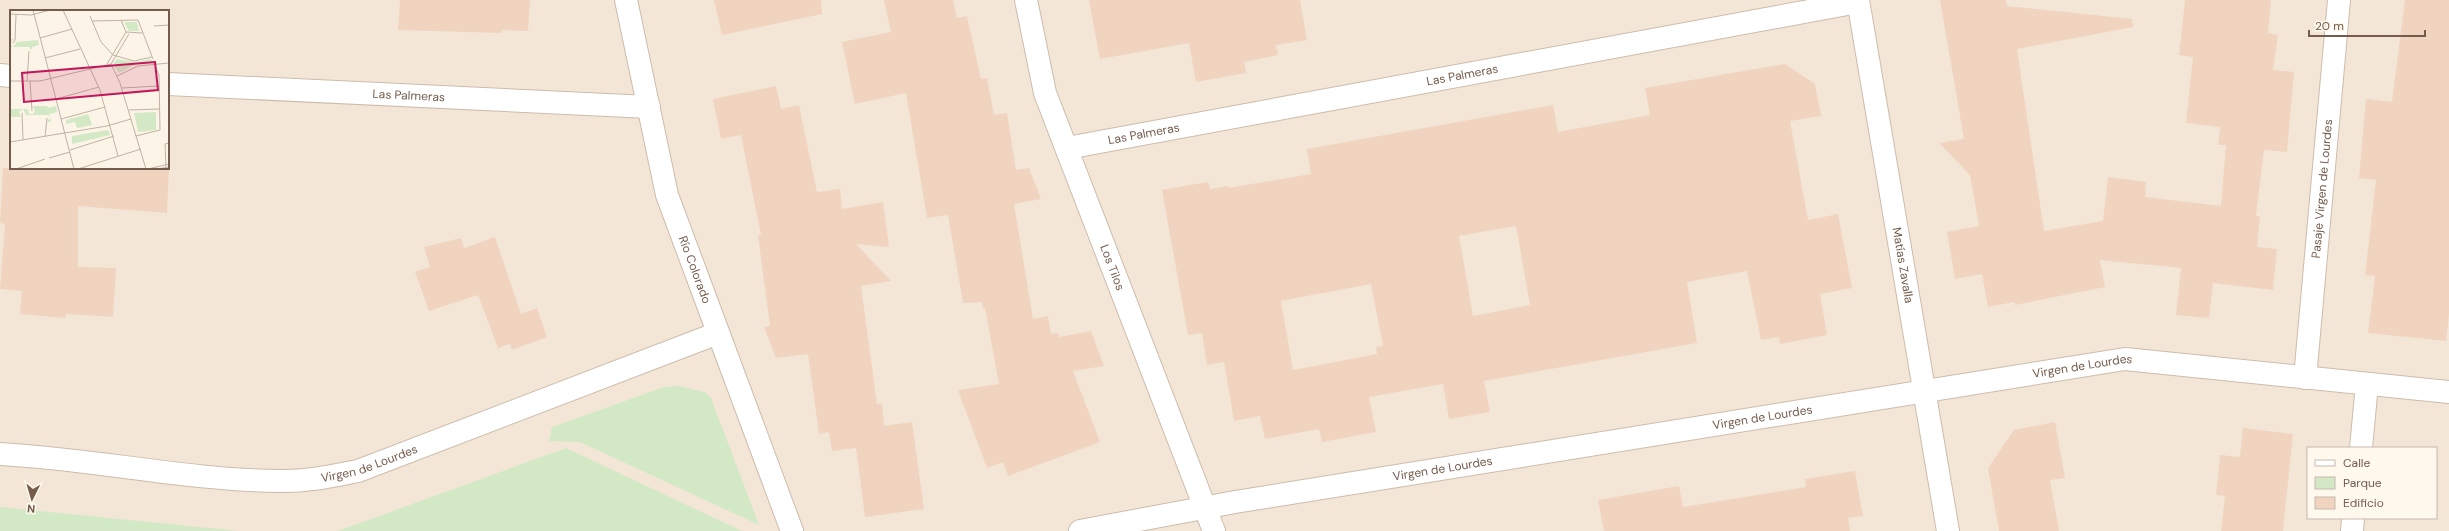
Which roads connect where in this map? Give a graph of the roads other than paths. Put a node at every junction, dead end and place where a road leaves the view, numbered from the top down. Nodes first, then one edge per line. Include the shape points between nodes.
1 (626, 0) edge
2 (1026, 0) edge
3 (2339, 0) edge
4 (1858, 1) edge
5 (0, 75) edge
6 (10, 76) edge
7 (169, 84) edge
8 (649, 107) junction
9 (1067, 148) junction
10 (718, 333) junction
11 (2305, 378) junction
12 (2368, 384) junction
13 (1923, 390) junction
14 (2449, 392) edge
15 (2361, 447) edge
16 (0, 454) edge
17 (1206, 507) junction
18 (2353, 519) edge
19 (792, 531) edge
20 (1080, 531) edge
21 (1214, 531) edge
22 (1948, 531) edge
23 (2352, 531) edge

1 - 8 street, Río Colorado
2 - 9 street, Los Tilos via 1045,93
3 - 11 street, Pasaje Virgen de Lourdes
4 - 9 street, Las Palmeras
4 - 13 street, Matías Zavalla
5 - 6 street
7 - 8 street, Las Palmeras
8 - 10 street, Río Colorado via 667,195
9 - 17 street, Los Tilos
10 - 16 street, Virgen de Lourdes via 358,471 324,478 280,481 230,478 43,456
10 - 19 street, Río Colorado
11 - 12 street, Virgen de Lourdes
11 - 13 street, Virgen de Lourdes via 2124,359
12 - 14 street, Virgen de Lourdes
12 - 15 street
13 - 17 street, Virgen de Lourdes
13 - 22 street, Matías Zavalla
17 - 20 street, Virgen de Lourdes
17 - 21 street, Los Tilos
18 - 23 street

